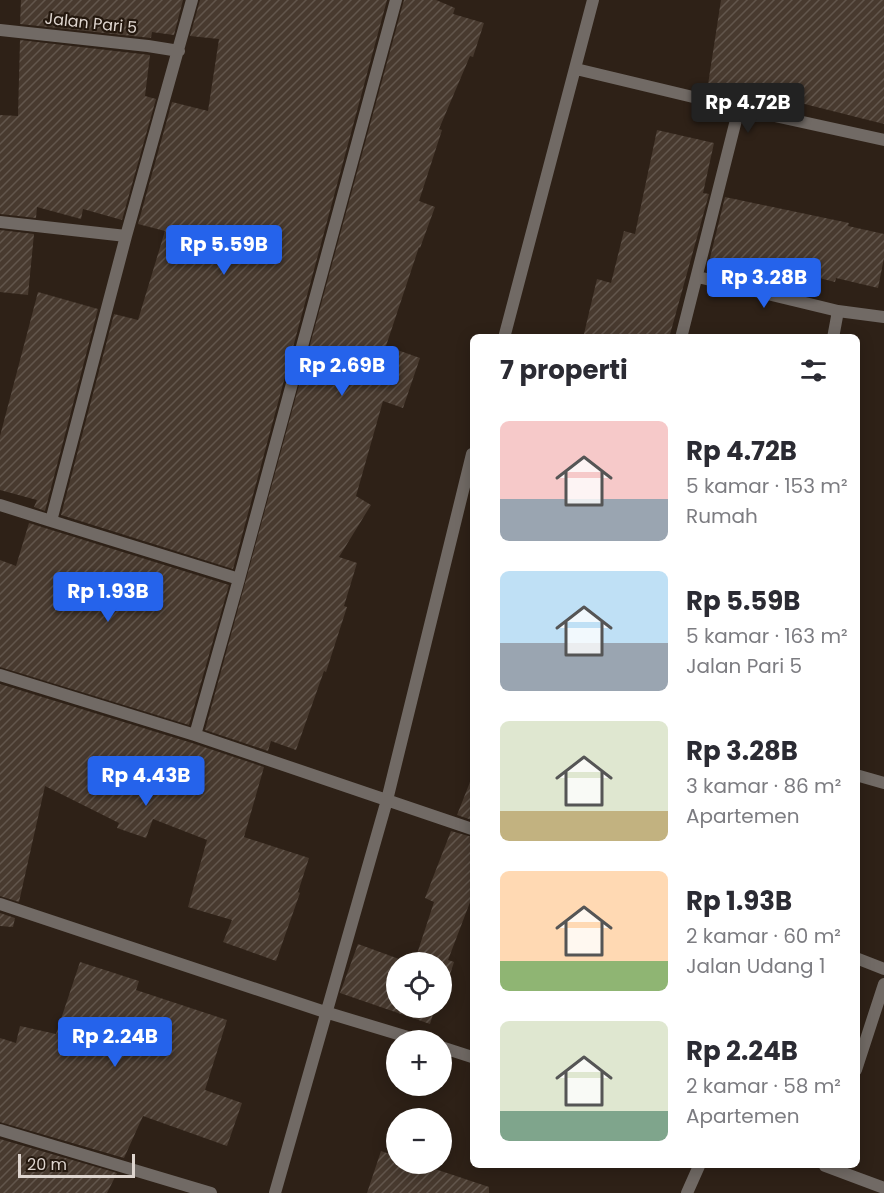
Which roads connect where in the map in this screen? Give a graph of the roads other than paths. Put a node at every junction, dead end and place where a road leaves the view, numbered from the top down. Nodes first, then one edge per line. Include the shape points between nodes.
1 (192, 0) edge
2 (396, 0) edge
3 (593, 0) edge
4 (0, 30) edge
5 (179, 51) junction
6 (576, 69) junction
7 (739, 108) junction
8 (884, 140) edge
9 (0, 222) edge
10 (126, 236) junction
11 (698, 277) junction
12 (838, 311) junction
13 (884, 317) edge
14 (505, 334) edge
15 (682, 334) edge
16 (834, 334) edge
17 (470, 462) edge
18 (0, 505) edge
19 (51, 521) junction
20 (239, 579) junction
21 (0, 675) edge
22 (195, 735) junction
23 (860, 776) edge
24 (884, 783) edge
25 (387, 800) junction
26 (470, 828) edge
27 (0, 904) edge
28 (860, 960) edge
29 (884, 969) edge
30 (884, 984) edge
31 (326, 1012) junction
32 (386, 1030) edge
33 (452, 1050) edge
34 (470, 1055) edge
35 (860, 1058) edge
36 (0, 1130) edge
37 (698, 1168) edge
38 (831, 1168) edge
39 (884, 1188) edge
40 (210, 1193) edge
41 (275, 1193) edge
42 (687, 1193) edge

1 - 5 street
2 - 20 street
3 - 6 street
4 - 5 street, Jalan Pari 5
5 - 10 street
6 - 7 street
6 - 14 street
7 - 8 street
7 - 11 street
9 - 10 street
10 - 19 street
11 - 12 street
11 - 15 street
12 - 13 street
12 - 16 street
17 - 25 street
18 - 19 street
19 - 20 street
20 - 22 street
21 - 22 street
22 - 25 street
23 - 24 street
25 - 26 street
25 - 31 street
27 - 31 street
28 - 29 street
30 - 35 street
31 - 32 street
31 - 41 street
33 - 34 street
36 - 40 street
37 - 42 street
38 - 39 street

